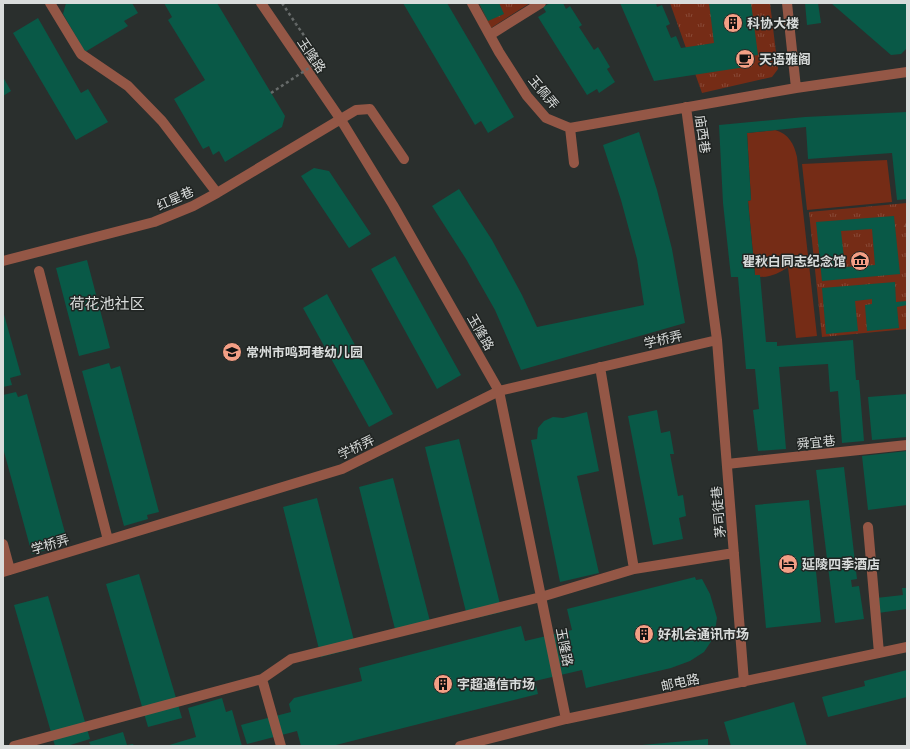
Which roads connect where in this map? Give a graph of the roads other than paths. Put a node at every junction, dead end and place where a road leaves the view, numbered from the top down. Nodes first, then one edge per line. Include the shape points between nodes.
1 (50, 3) edge
2 (261, 3) edge
3 (472, 3) edge
4 (541, 3) edge
5 (787, 3) edge
6 (490, 35) junction
7 (907, 72) edge
8 (796, 88) junction
9 (686, 107) junction
10 (341, 120) junction
11 (570, 128) junction
12 (404, 159) dead end
13 (574, 163) dead end
14 (217, 193) junction
15 (3, 260) edge
16 (39, 271) dead end
17 (717, 340) junction
18 (600, 367) junction
19 (499, 391) junction
20 (907, 445) edge
21 (727, 464) junction
22 (868, 527) dead end
23 (108, 540) junction
24 (3, 544) edge
25 (734, 554) junction
26 (634, 569) junction
27 (6, 571) edge
28 (541, 597) junction
29 (907, 647) edge
30 (879, 653) junction
31 (262, 680) junction
32 (744, 682) junction
33 (566, 719) junction
34 (14, 746) edge
35 (281, 746) edge
36 (462, 746) edge

1 - 14 street via 81,54 128,86 162,121
2 - 10 street, 玉隆路
3 - 6 street, 玉佩弄
4 - 6 street
5 - 8 street
6 - 11 street, 玉佩弄 via 527,96 546,118
7 - 8 street, 庙西巷
8 - 9 street, 庙西巷
9 - 11 street
9 - 17 street, 庙西巷
10 - 12 street, 红星巷 via 356,110 370,109
10 - 14 street, 红星巷
10 - 19 street, 玉隆路 via 393,205
11 - 13 street
14 - 15 street, 红星巷 via 154,222
16 - 23 street
17 - 18 street, 学桥弄
17 - 21 street, 茅司徒巷
18 - 19 street, 学桥弄
18 - 26 street
19 - 23 street, 学桥弄 via 342,469
19 - 28 street, 玉隆路
20 - 21 street, 舜宜巷
21 - 25 street, 茅司徒巷
22 - 30 street
23 - 27 street, 学桥弄
24 - 27 street
25 - 26 street
25 - 32 street, 茅司徒巷
26 - 28 street
28 - 31 street via 291,659
28 - 33 street, 玉隆路
29 - 30 street, 邮电路
30 - 32 street, 邮电路
31 - 34 street
31 - 35 street
32 - 33 street, 邮电路
33 - 36 street, 邮电路

